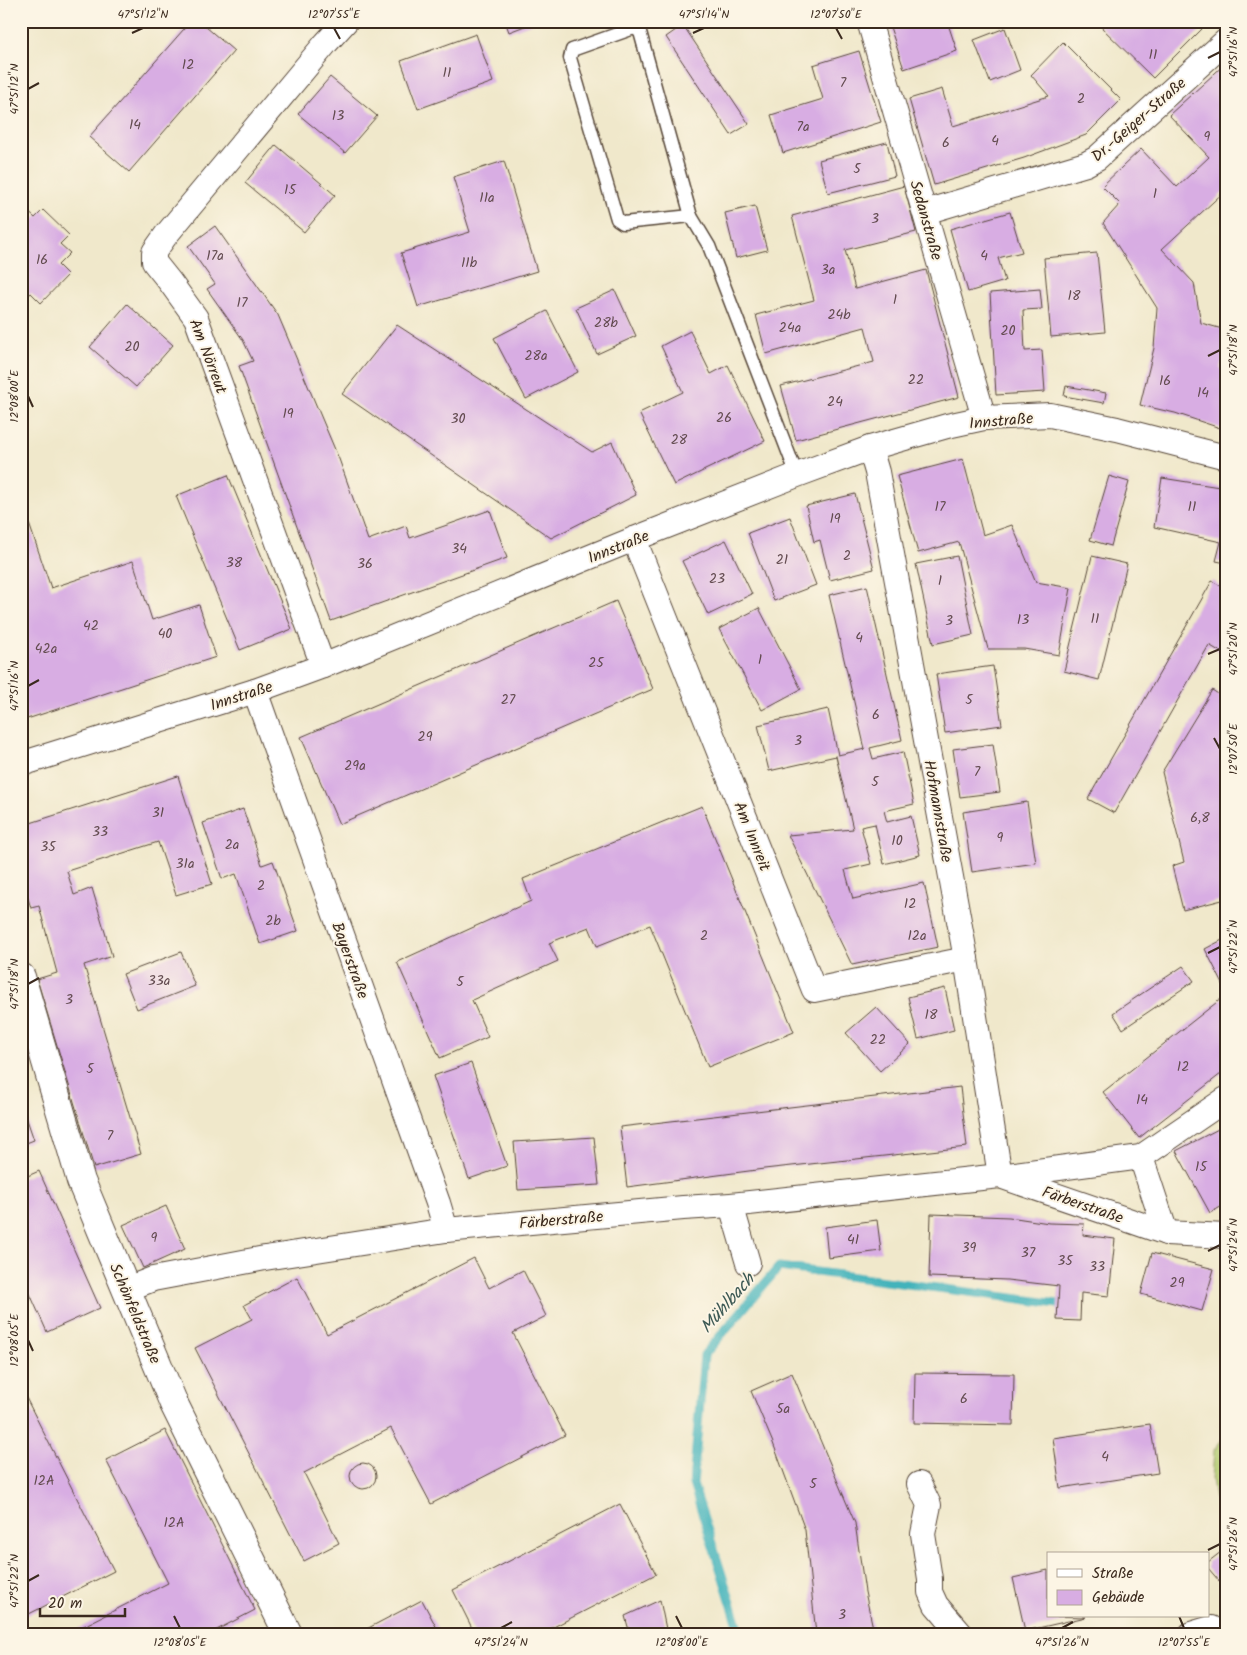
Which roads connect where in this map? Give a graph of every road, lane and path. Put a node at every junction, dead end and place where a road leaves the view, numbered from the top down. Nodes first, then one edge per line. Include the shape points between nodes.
1 (346, 21) edge
2 (869, 21) edge
3 (1226, 42) edge
4 (925, 212) junction
5 (691, 216) junction
6 (984, 418) junction
7 (870, 448) junction
8 (1226, 457) edge
9 (797, 475) junction
10 (634, 539) junction
11 (323, 666) junction
12 (255, 691) junction
13 (21, 764) edge
14 (966, 959) junction
15 (21, 978) edge
16 (1226, 1099) edge
17 (1141, 1158) junction
18 (1000, 1176) junction
19 (731, 1205) junction
20 (446, 1230) junction
21 (1166, 1233) junction
22 (1226, 1236) edge
23 (748, 1263) dead end
24 (127, 1289) junction
25 (919, 1484) dead end
26 (288, 1634) edge
27 (961, 1634) edge
28 (1191, 1634) edge
29 (1217, 1634) edge

1 - 11 street, Am Nörreut via 154,252 154,262 196,318
2 - 4 street, Sedanstraße
3 - 4 street, Dr.-Geiger-Straße via 1092,161
4 - 6 street, Sedanstraße
5 - 5 lane via 640,32 634,28 572,50 570,58 617,219 623,223
5 - 9 lane via 709,246
6 - 7 street, Innstraße
6 - 8 street, Innstraße via 1050,416 1117,429
7 - 9 street, Innstraße
7 - 14 street, Hofmannstraße
9 - 10 street, Innstraße
10 - 11 street, Innstraße
10 - 14 street, Am Innreit via 814,990
11 - 12 street, Innstraße
12 - 13 street, Innstraße
12 - 20 street, Bayerstraße
14 - 18 street, Hofmannstraße
15 - 24 street, Schönfeldstraße via 81,1181
16 - 17 street, Färberstraße
17 - 18 street, Färberstraße
17 - 21 street
18 - 19 street, Färberstraße
18 - 21 street, Färberstraße
19 - 20 street, Färberstraße
19 - 23 street
20 - 24 street, Färberstraße via 265,1258 153,1279
21 - 22 street, Färberstraße
24 - 26 street, Schönfeldstraße via 174,1404
25 - 27 street via 929,1505 923,1534 930,1592 936,1606
28 - 29 street via 1211,1628

